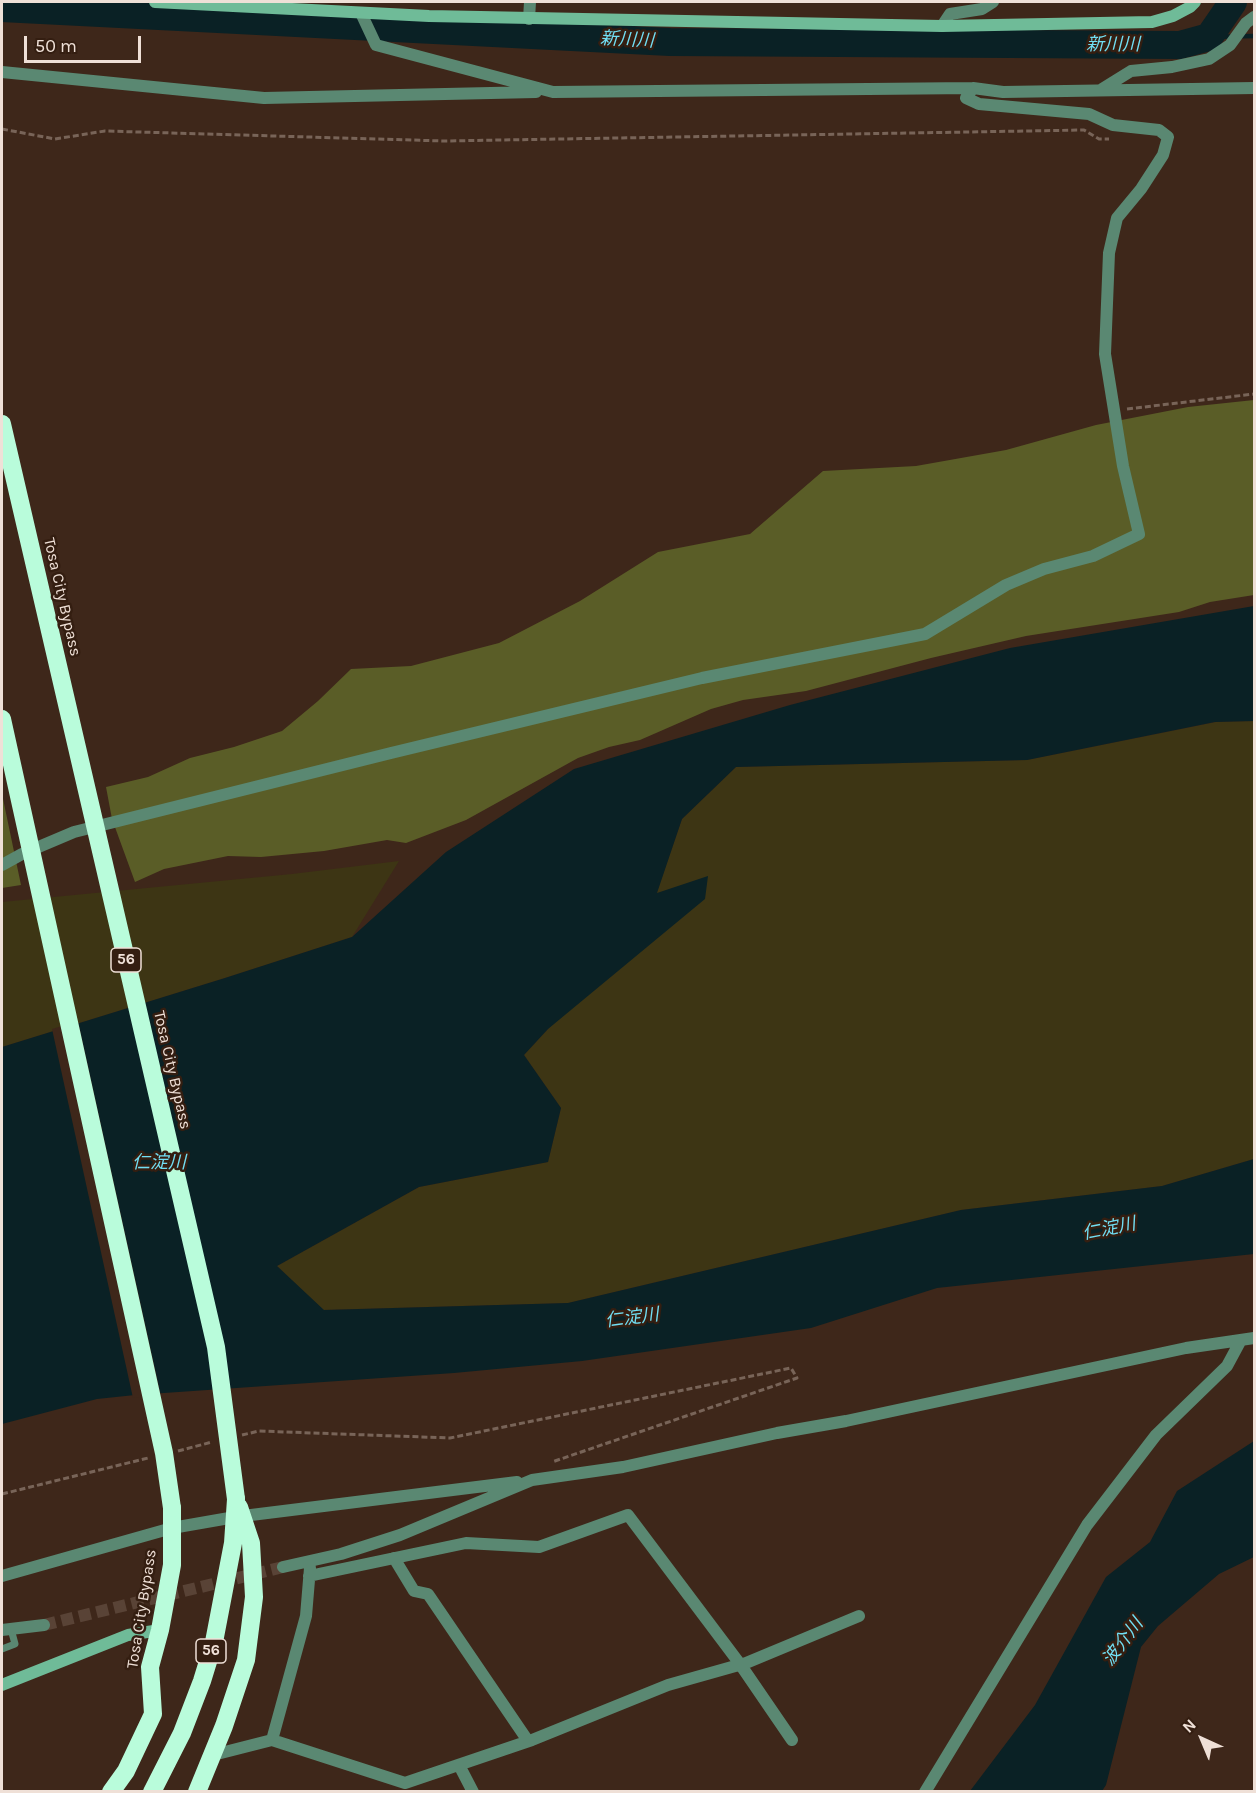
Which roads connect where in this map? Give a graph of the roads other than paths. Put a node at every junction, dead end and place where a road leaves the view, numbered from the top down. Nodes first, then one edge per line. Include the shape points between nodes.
1 (155, 2) edge
2 (530, 2) edge
3 (993, 2) edge
4 (1195, 2) edge
5 (362, 12) junction
6 (1254, 17) edge
7 (529, 19) junction
8 (942, 26) junction
9 (2, 72) edge
10 (973, 88) junction
11 (1254, 88) edge
12 (1101, 90) junction
13 (551, 92) junction
14 (2, 424) edge
15 (2, 719) edge
16 (2, 865) edge
17 (1254, 1338) edge
18 (1241, 1340) junction
19 (536, 1479) junction
20 (238, 1511) junction
21 (172, 1528) junction
22 (394, 1558) junction
23 (310, 1561) junction
24 (283, 1567) tunnel mouth
25 (2, 1576) edge
26 (309, 1576) junction
27 (859, 1616) dead end
28 (44, 1625) tunnel mouth
29 (6, 1630) edge
30 (160, 1630) junction
31 (2, 1649) edge
32 (740, 1664) junction
33 (2, 1685) edge
34 (272, 1740) junction
35 (792, 1740) dead end
36 (528, 1741) junction
37 (213, 1755) junction
38 (459, 1764) junction
39 (111, 1791) edge
40 (152, 1791) edge
41 (197, 1791) edge
42 (473, 1791) edge
43 (925, 1791) edge

1 - 5 main road
2 - 7 street
3 - 8 street via 982,9 950,14
4 - 8 main road via 1173,16 1152,22
5 - 7 main road
5 - 13 street via 376,45
6 - 12 street via 1230,45 1209,59 1131,72
7 - 8 main road
9 - 13 street via 264,98
10 - 12 street via 1003,92
10 - 13 street
10 - 16 street via 966,99 979,104 1089,114 1113,124 1159,130 1168,137 1162,155 1118,218 1109,253 1105,354 1123,466 1139,534 1093,556 1044,569 1006,585 925,634 702,678 74,832
11 - 12 street
14 - 20 highway, Tosa City Bypass / 56, bridge via 216,1347
15 - 21 highway, Tosa City Bypass, bridge via 164,1453
17 - 18 street
18 - 19 street via 1186,1348 623,1467
18 - 43 street via 1227,1366 1156,1435 1087,1525
19 - 20 street
19 - 23 street via 400,1535
20 - 21 street
20 - 37 highway via 251,1543 254,1597 246,1660
20 - 40 highway, Tosa City Bypass / 56 via 214,1642 182,1733
21 - 25 street
21 - 30 highway, Tosa City Bypass via 172,1565
22 - 26 street
22 - 32 street via 466,1542 539,1547 628,1515
22 - 36 street via 414,1591 428,1594
23 - 24 street
23 - 26 street
26 - 34 street via 306,1616
27 - 32 street
28 - 29 street
29 - 31 lane via 15,1644
30 - 33 main road via 128,1635
30 - 39 highway, Tosa City Bypass via 150,1667 153,1714 126,1771
32 - 35 street
32 - 36 street via 668,1685
34 - 37 street
34 - 38 street via 405,1783
36 - 38 street
37 - 41 highway
38 - 42 street

